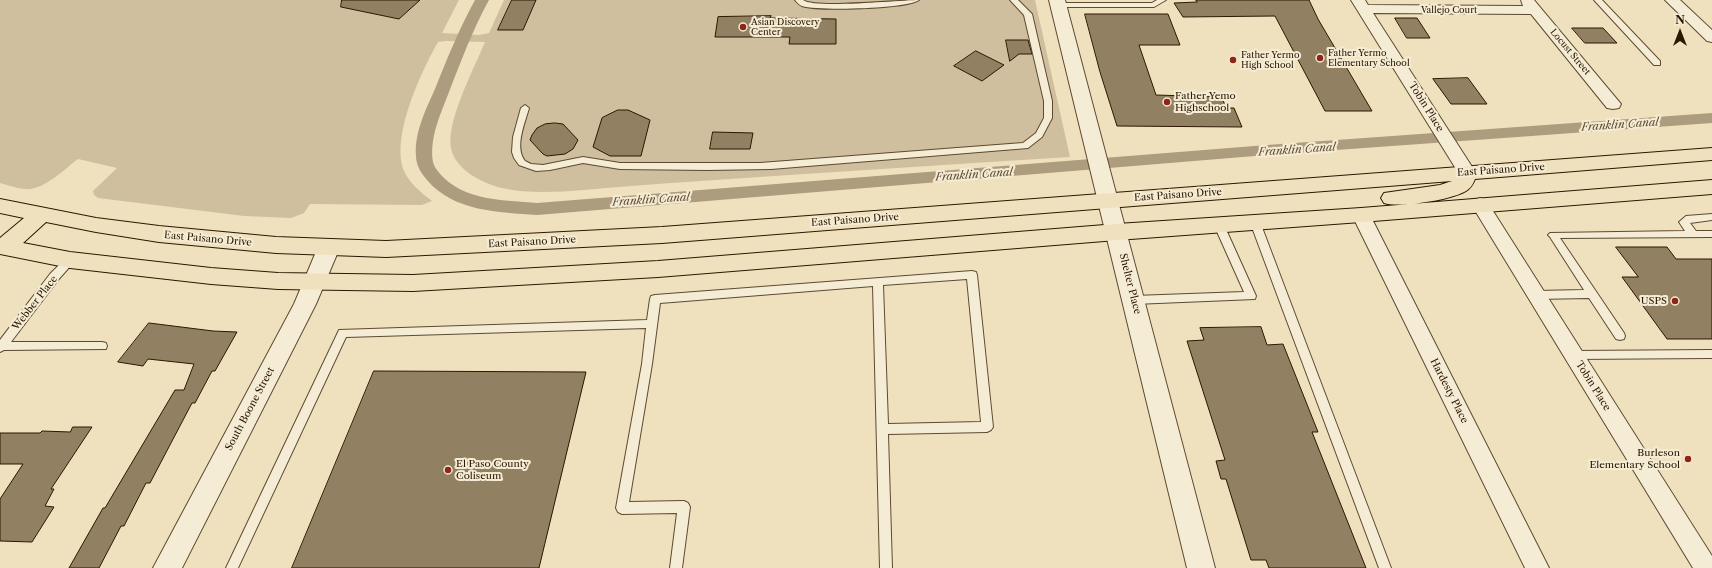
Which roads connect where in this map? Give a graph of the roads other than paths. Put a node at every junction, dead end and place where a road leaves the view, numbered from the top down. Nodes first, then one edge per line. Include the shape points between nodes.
1 (799, 0) edge
2 (915, 0) edge
3 (1014, 0) edge
4 (1162, 0) edge
5 (1598, 0) edge
6 (1672, 0) edge
7 (1058, 3) edge
8 (1361, 5) edge
9 (1530, 5) edge
10 (1712, 38) edge
11 (1657, 63) dead end
12 (1613, 104) dead end
13 (525, 108) dead end
14 (1712, 154) edge
15 (1467, 173) junction
16 (1712, 187) edge
17 (1109, 200) junction
18 (1480, 204) junction
19 (0, 206) edge
20 (41, 215) junction
21 (1361, 215) junction
22 (1326, 217) junction
23 (1712, 217) edge
24 (1255, 222) junction
25 (1219, 225) junction
26 (1117, 232) junction
27 (1693, 234) junction
28 (1712, 234) edge
29 (2, 246) edge
30 (329, 247) junction
31 (70, 260) junction
32 (315, 282) junction
33 (878, 282) junction
34 (1593, 294) junction
35 (1536, 295) junction
36 (1134, 300) junction
37 (652, 324) junction
38 (1620, 336) dead end
39 (102, 346) dead end
40 (1, 347) edge
41 (1712, 354) edge
42 (1574, 355) junction
43 (881, 429) junction
44 (167, 568) edge
45 (232, 568) edge
46 (676, 568) edge
47 (886, 568) edge
48 (1202, 568) edge
49 (1385, 568) edge
50 (1537, 568) edge
51 (1706, 568) edge

1 - 2 lane via 803,4 857,6 900,4
3 - 13 lane via 1028,14 1048,100 1048,118 1039,135 1025,146 759,166 638,166 578,160 545,168 522,163 518,157 516,143
4 - 7 lane via 1154,5
5 - 11 lane
6 - 10 street
7 - 17 street, Shelter Place
8 - 9 street, Vallejo Court
8 - 15 street, Tobin Place
9 - 12 street, Locust Street
14 - 15 main road, East Paisano Drive
15 - 17 main road, East Paisano Drive
15 - 22 main road via 1465,180 1455,188 1375,201 1353,206
16 - 18 main road
17 - 26 street, Shelter Place
17 - 30 main road, East Paisano Drive via 662,235 449,247
18 - 21 main road
18 - 35 street, Tobin Place
19 - 20 main road, East Paisano Drive
20 - 29 main road
20 - 30 main road, East Paisano Drive via 159,234 276,245
21 - 22 main road
21 - 50 street, Hardesty Place
22 - 24 main road
23 - 27 lane via 1689,218 1684,222
24 - 25 main road
24 - 49 lane
25 - 26 main road
25 - 36 lane via 1250,296
26 - 32 main road via 674,268 502,279 412,283
26 - 36 street, Shelter Place
27 - 28 lane
27 - 34 lane via 1553,235
29 - 31 main road
30 - 32 street, South Boone Street
31 - 32 main road via 211,276 278,282
31 - 40 lane, Webber Place
32 - 44 street, South Boone Street
33 - 37 lane via 655,299
33 - 43 lane
33 - 43 lane via 972,275 987,427
34 - 35 lane
34 - 38 lane
35 - 42 street, Tobin Place
36 - 48 street, Shelter Place
37 - 45 lane via 343,333
37 - 46 lane via 622,508 684,507
39 - 40 lane
41 - 42 lane
42 - 51 street, Tobin Place
43 - 47 lane

